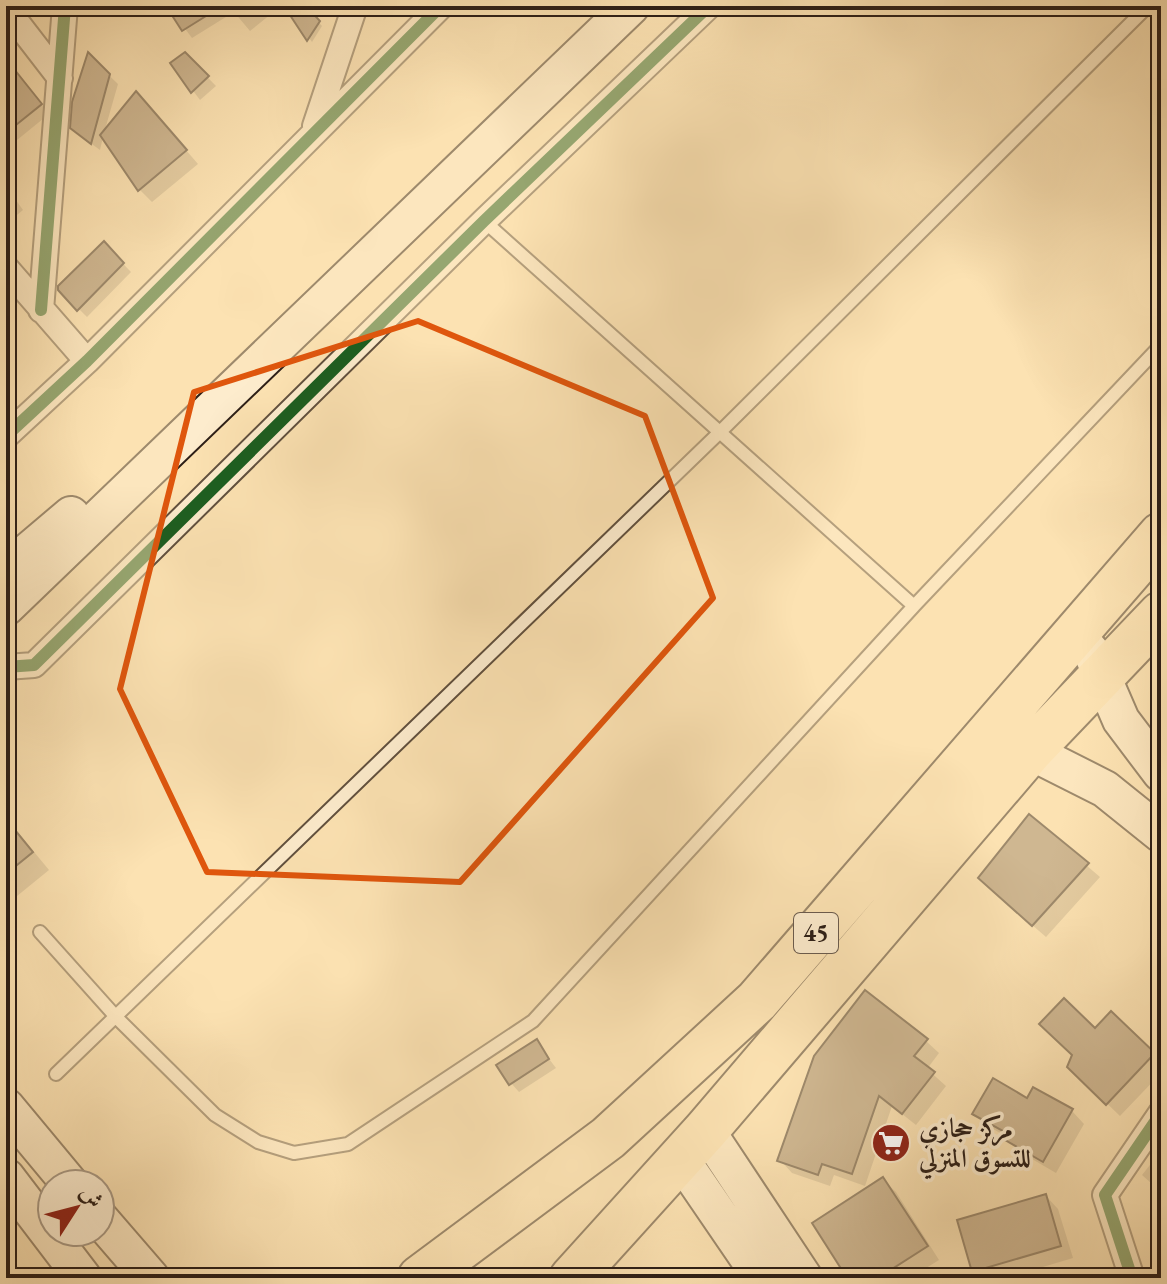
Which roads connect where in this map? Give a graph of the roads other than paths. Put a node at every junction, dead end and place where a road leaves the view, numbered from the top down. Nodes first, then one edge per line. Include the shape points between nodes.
1 (65, 6) edge
2 (355, 6) edge
3 (441, 6) edge
4 (600, 6) edge
5 (631, 6) edge
6 (709, 6) edge
7 (1148, 6) edge
8 (6, 8) edge
9 (60, 78) junction
10 (313, 132) junction
11 (484, 221) junction
12 (6, 268) edge
13 (41, 310) junction
14 (1161, 345) edge
15 (87, 361) junction
16 (720, 432) junction
17 (6, 436) edge
18 (1161, 535) edge
19 (6, 570) edge
20 (914, 606) junction
21 (6, 607) edge
22 (1161, 614) edge
23 (1070, 638) junction
24 (6, 667) edge
25 (1102, 678) junction
26 (999, 720) junction
27 (1031, 750) junction
28 (1161, 773) edge
29 (1161, 834) edge
30 (40, 932) dead end
31 (117, 1018) junction
32 (56, 1074) dead end
33 (6, 1107) edge
34 (1161, 1113) edge
35 (693, 1144) junction
36 (57, 1168) edge
37 (6, 1177) edge
38 (116, 1238) edge
39 (83, 1278) edge
40 (151, 1278) edge
41 (420, 1278) edge
42 (572, 1278) edge
43 (762, 1278) edge
44 (804, 1278) edge
45 (1132, 1278) edge

1 - 9 street
2 - 10 street
3 - 10 street
4 - 19 street via 77,509
5 - 21 street
6 - 11 street
7 - 16 lane
8 - 9 street
9 - 13 street
10 - 15 street
11 - 16 lane
11 - 24 street via 34,665
12 - 13 street
13 - 15 street
14 - 20 lane
15 - 17 street
16 - 20 lane
16 - 31 lane
18 - 23 highway, 45
20 - 31 lane via 533,1021 348,1144 294,1153 258,1142 215,1115
22 - 25 highway, 45
23 - 25 street via 1092,653
23 - 26 highway, 45
25 - 27 highway, 45
25 - 28 street via 1121,720
26 - 27 street via 1014,741
26 - 41 highway, 45 via 757,1001 608,1138
27 - 29 street via 1105,789
27 - 35 highway, 45
30 - 31 lane
31 - 32 lane
33 - 36 street
34 - 45 street via 1105,1195
35 - 42 highway, 45
35 - 43 street
35 - 44 street
37 - 39 street
38 - 40 street

